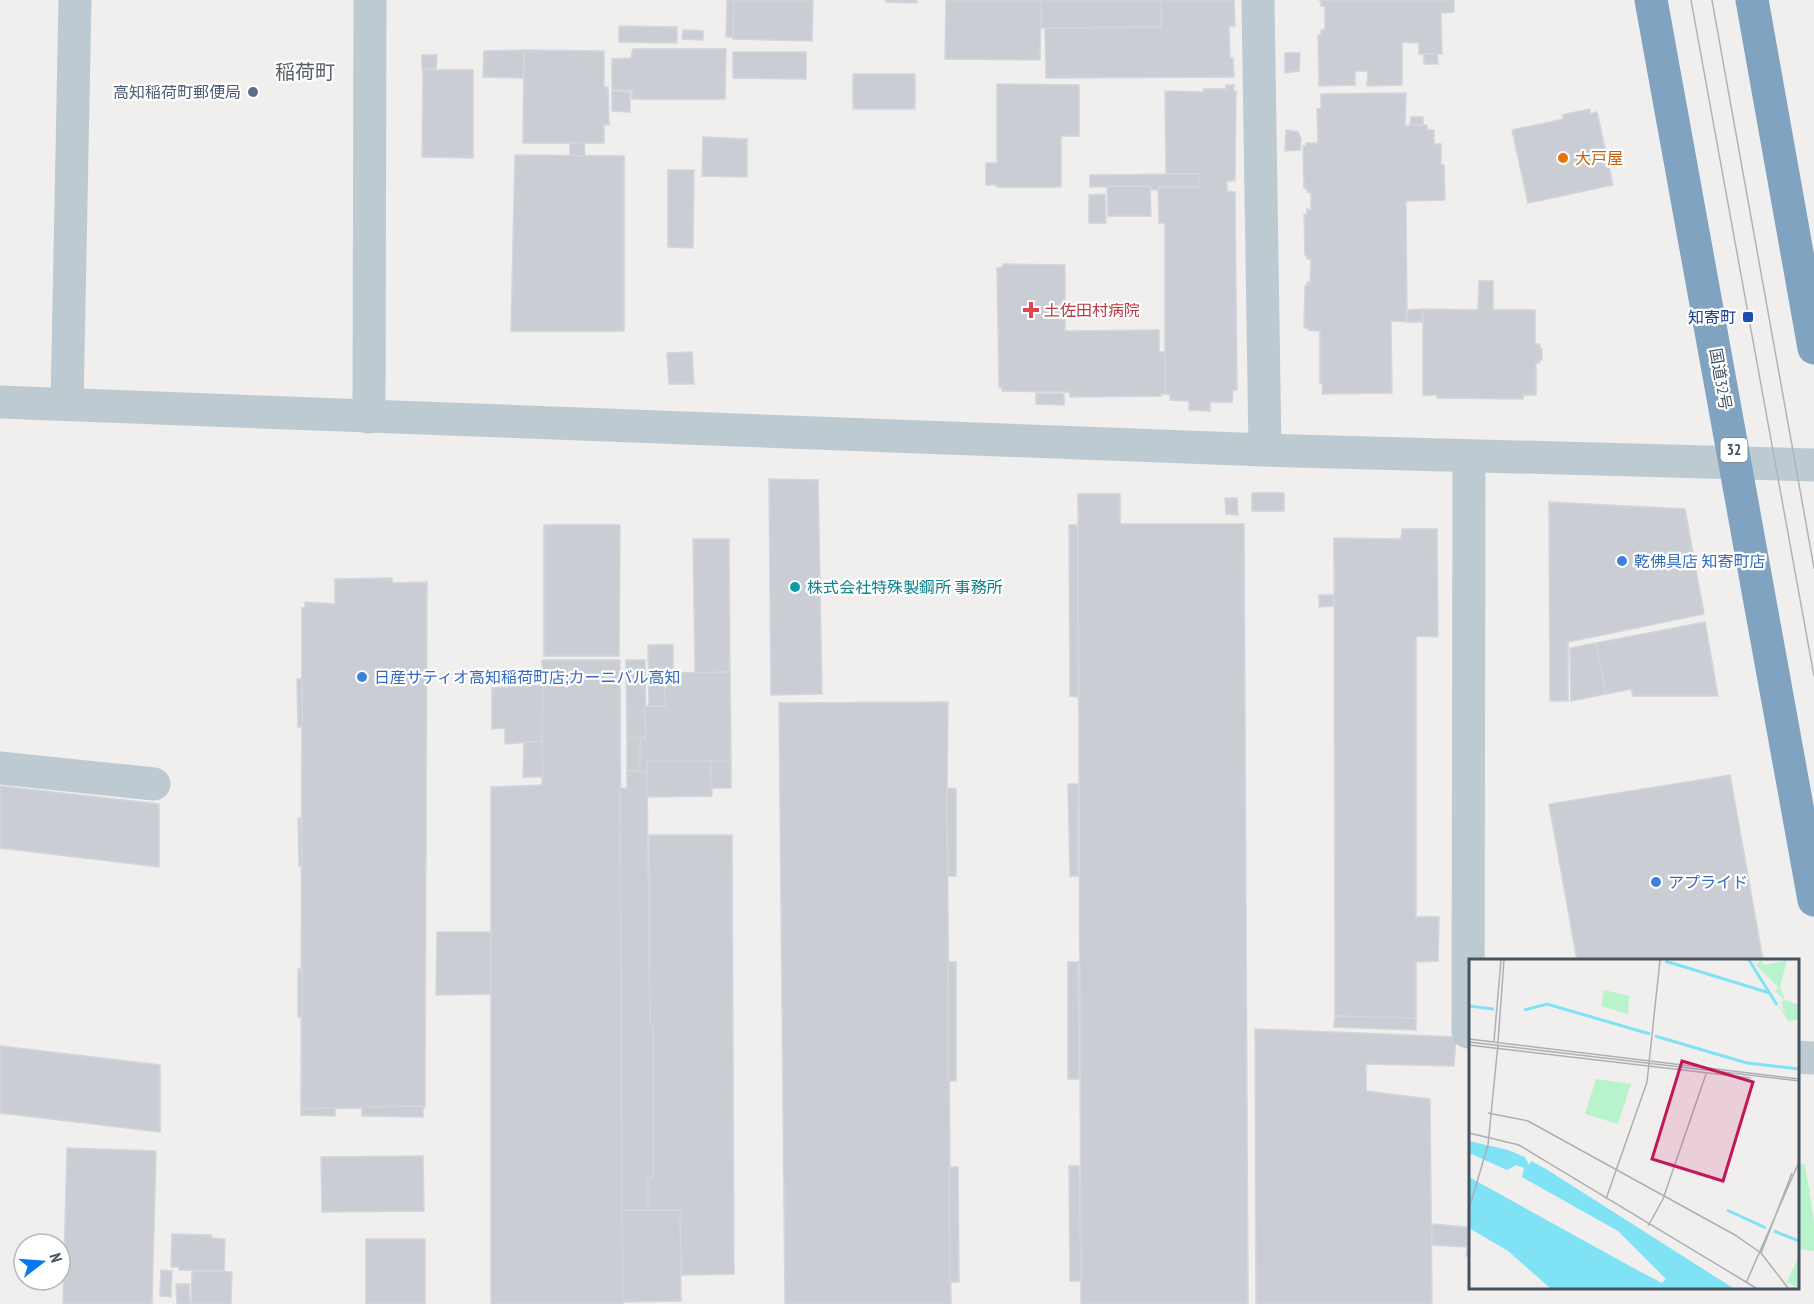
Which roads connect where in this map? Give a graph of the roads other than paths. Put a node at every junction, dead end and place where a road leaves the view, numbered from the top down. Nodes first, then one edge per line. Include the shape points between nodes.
1 (75, 0) edge
2 (369, 0) edge
3 (1258, 0) edge
4 (1651, 0) edge
5 (1752, 0) edge
6 (1814, 348) edge
7 (0, 402) edge
8 (67, 404) junction
9 (369, 417) junction
10 (1265, 450) junction
11 (1468, 457) junction
12 (1736, 464) junction
13 (1814, 465) edge
14 (0, 768) edge
15 (154, 784) dead end
16 (1814, 900) edge
17 (1468, 1032) dead end
18 (1799, 1057) edge
19 (1814, 1058) edge

1 - 8 street
2 - 9 street
3 - 10 street
4 - 12 highway, 国道32号 / 32
5 - 6 highway
7 - 8 street
8 - 9 street
9 - 10 street
10 - 11 street
11 - 12 street
11 - 17 street
12 - 13 street
12 - 16 highway, 国道32号 / 32
14 - 15 street
18 - 19 street

